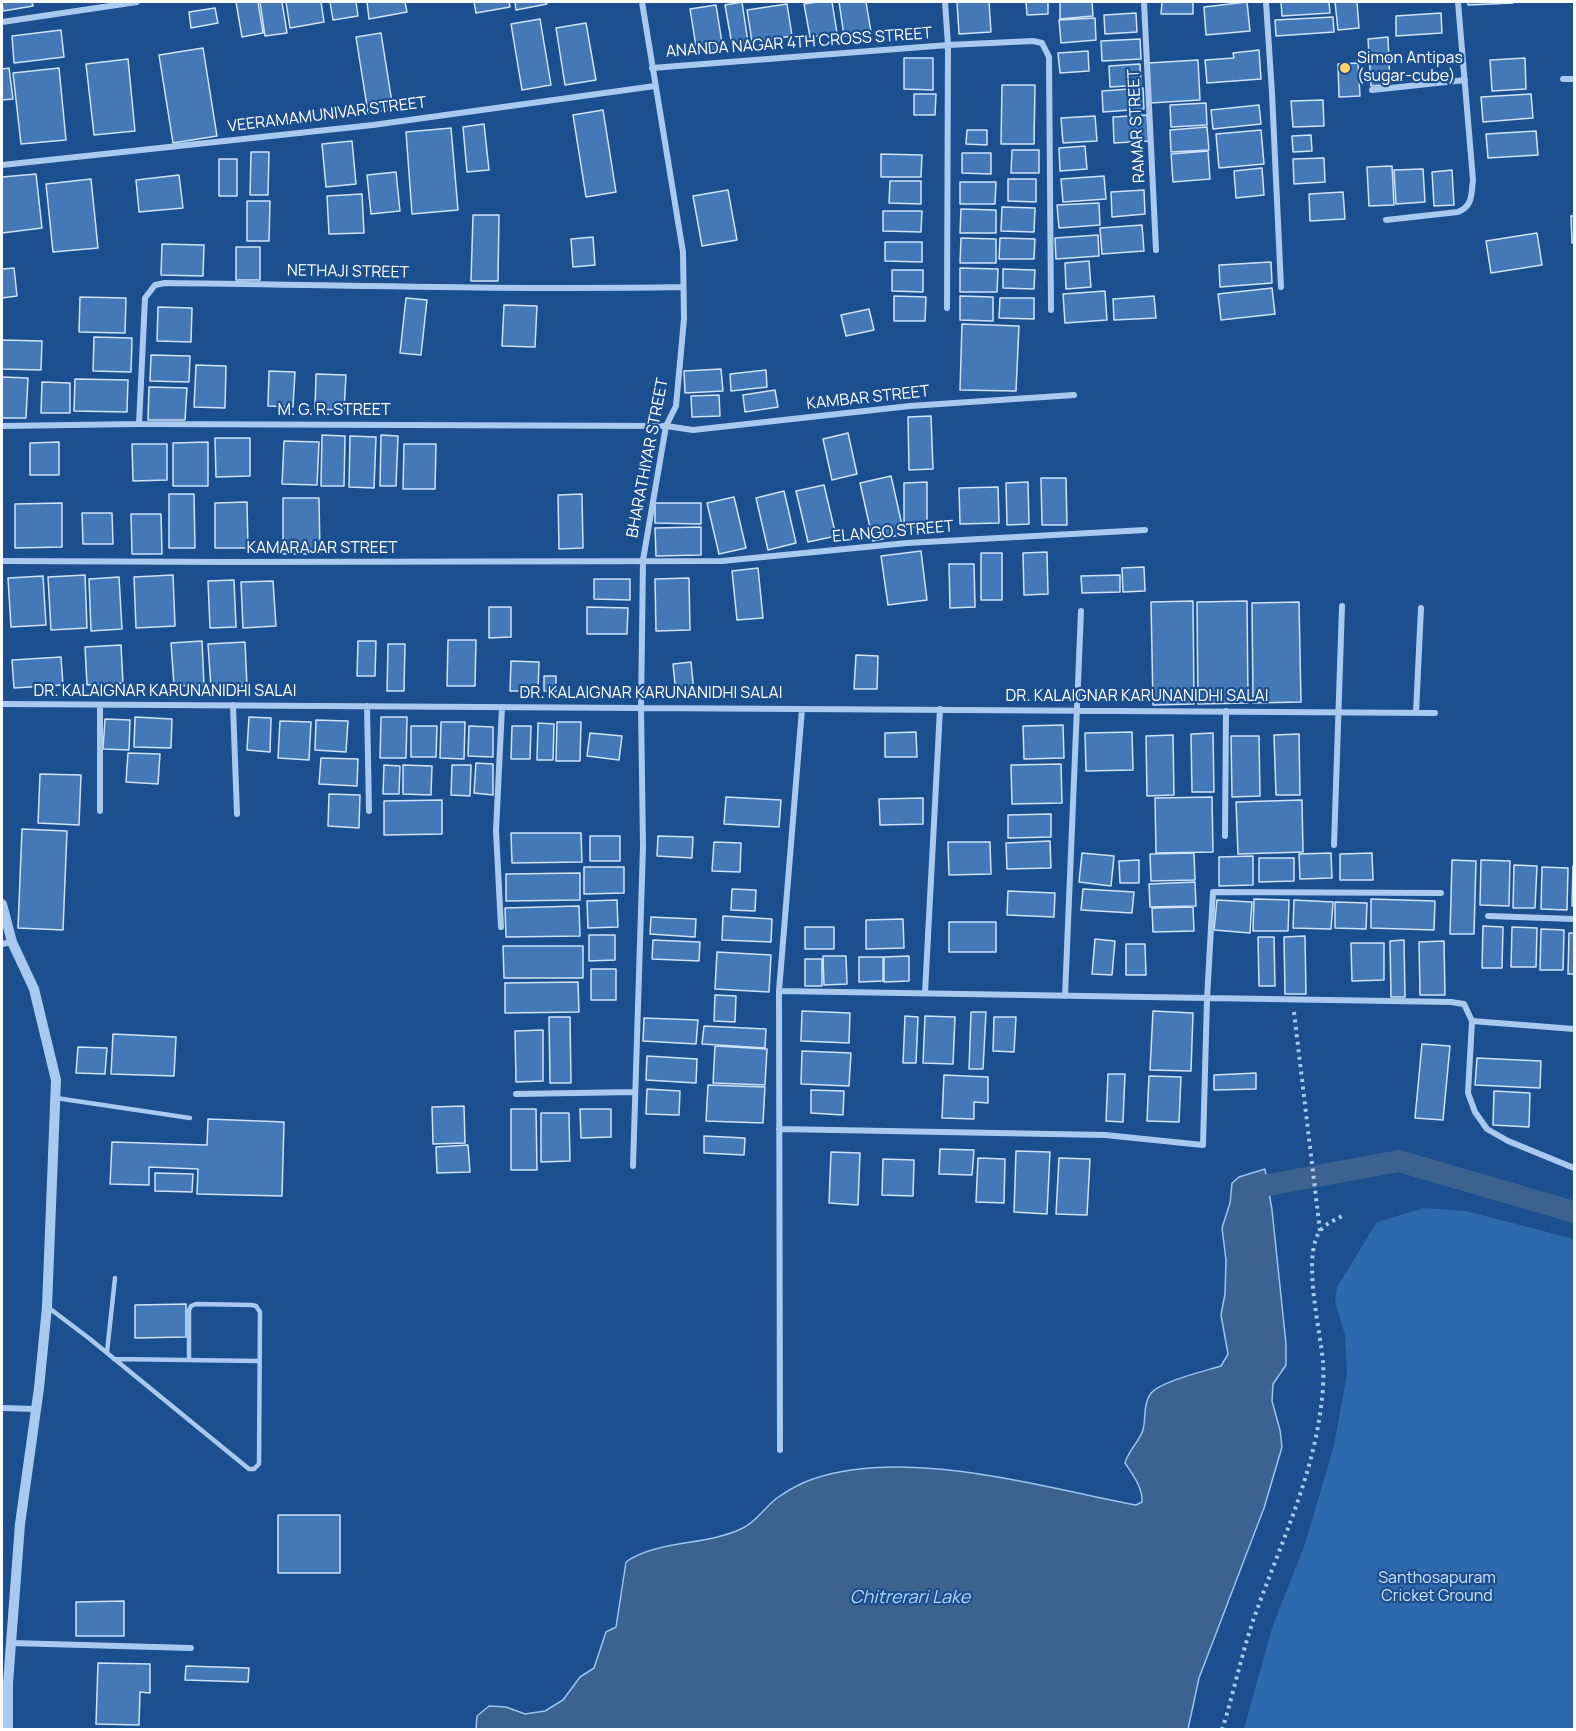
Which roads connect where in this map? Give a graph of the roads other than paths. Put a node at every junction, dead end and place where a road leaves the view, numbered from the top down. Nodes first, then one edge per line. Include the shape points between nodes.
1 (137, 2) edge
2 (642, 2) edge
3 (945, 2) edge
4 (1144, 2) edge
5 (1266, 2) edge
6 (1458, 2) edge
7 (2, 22) edge
8 (948, 45) junction
9 (652, 68) junction
10 (1563, 79) dead end
11 (1575, 79) edge
12 (1464, 80) junction
13 (655, 86) junction
14 (1372, 90) dead end
15 (2, 165) edge
16 (1386, 220) dead end
17 (1156, 250) dead end
18 (683, 287) junction
19 (1281, 287) dead end
20 (947, 308) dead end
21 (1051, 310) dead end
22 (1074, 395) dead end
23 (139, 424) junction
24 (2, 426) edge
25 (666, 426) junction
26 (1146, 530) dead end
27 (642, 560) junction
28 (2, 561) edge
29 (1342, 606) dead end
30 (1421, 608) dead end
31 (1081, 611) dead end
32 (2, 704) edge
33 (100, 705) junction
34 (233, 705) junction
35 (367, 706) junction
36 (502, 707) junction
37 (641, 708) junction
38 (802, 709) junction
39 (940, 710) junction
40 (1078, 710) junction
41 (1226, 711) junction
42 (1338, 712) junction
43 (1416, 713) junction
44 (1435, 713) dead end
45 (369, 811) dead end
46 (100, 812) dead end
47 (237, 814) dead end
48 (1225, 836) dead end
49 (1334, 845) dead end
50 (1441, 893) dead end
51 (2, 904) edge
52 (1488, 916) dead end
53 (1575, 919) edge
54 (501, 927) dead end
55 (7, 943) edge
56 (779, 991) junction
57 (925, 993) junction
58 (1065, 996) junction
59 (1207, 999) junction
60 (1472, 1021) junction
61 (1575, 1029) edge
62 (635, 1092) junction
63 (516, 1094) dead end
64 (56, 1098) junction
65 (190, 1118) dead end
66 (779, 1129) junction
67 (633, 1166) dead end
68 (1575, 1168) edge
69 (116, 1278) dead end
70 (47, 1307) junction
71 (106, 1353) junction
72 (114, 1359) junction
73 (189, 1360) junction
74 (258, 1361) junction
75 (2, 1408) edge
76 (36, 1409) junction
77 (780, 1450) dead end
78 (11, 1643) junction
79 (191, 1648) dead end
80 (8, 1730) edge

1 - 7 street
2 - 9 street, BHARATHIYAR STREET
3 - 8 street
4 - 17 street, RAMAR STREET
5 - 19 street
6 - 12 street
8 - 9 street, ANANDA NAGAR 4TH CROSS STREET
8 - 20 street
8 - 21 street, ANANDA NAGAR 4TH CROSS STREET via 1033,41 1046,48
9 - 13 street, BHARATHIYAR STREET
10 - 11 street
12 - 14 street
12 - 16 street via 1473,180 1470,203 1458,212
13 - 15 street, VEERAMAMUNIVAR STREET via 373,125
13 - 18 street, BHARATHIYAR STREET via 683,252
18 - 23 street, NETHAJI STREET via 155,285 145,297
18 - 25 street, BHARATHIYAR STREET via 676,406
22 - 25 street, KAMBAR STREET via 910,406 693,430
23 - 24 street, M. G. R. STREET
23 - 25 street, M. G. R. STREET
25 - 27 street, BHARATHIYAR STREET
26 - 27 street, ELANGO STREET via 907,543 722,561
27 - 28 street, KAMARAJAR STREET
27 - 37 street, BHARATHIYAR STREET
29 - 42 street
30 - 43 street
31 - 40 street
32 - 33 street, DR. KALAIGNAR KARUNANIDHI SALAI
33 - 34 street, DR. KALAIGNAR KARUNANIDHI SALAI
33 - 46 street
34 - 35 street, DR. KALAIGNAR KARUNANIDHI SALAI
34 - 47 street
35 - 36 street, DR. KALAIGNAR KARUNANIDHI SALAI
35 - 45 street
36 - 37 street, DR. KALAIGNAR KARUNANIDHI SALAI
36 - 54 street via 496,831
37 - 38 street, DR. KALAIGNAR KARUNANIDHI SALAI
37 - 62 street, BHARATHIYAR STREET via 643,846
38 - 39 street, DR. KALAIGNAR KARUNANIDHI SALAI
38 - 56 street
39 - 40 street, DR. KALAIGNAR KARUNANIDHI SALAI
39 - 57 street
40 - 41 street, DR. KALAIGNAR KARUNANIDHI SALAI
40 - 58 street
41 - 42 street, DR. KALAIGNAR KARUNANIDHI SALAI
41 - 48 street
42 - 43 street, DR. KALAIGNAR KARUNANIDHI SALAI
42 - 49 street
43 - 44 street, DR. KALAIGNAR KARUNANIDHI SALAI
50 - 59 street via 1215,891
51 - 55 street
52 - 53 street
55 - 64 street via 34,989 56,1080
56 - 57 street
56 - 66 street
57 - 58 street
58 - 59 street
59 - 60 street via 1459,1002 1467,1008
59 - 66 street via 1203,1145 1105,1135
60 - 61 street
60 - 68 street via 1468,1093 1475,1112 1488,1129 1508,1141
62 - 63 street
62 - 67 street, BHARATHIYAR STREET
64 - 65 lane
64 - 70 street
66 - 77 street
69 - 71 lane
70 - 71 lane
70 - 76 street
71 - 72 lane
72 - 73 lane
72 - 74 lane via 251,1470 259,1464
73 - 74 lane
73 - 74 lane via 189,1310 196,1304 256,1306 260,1312
75 - 76 street
76 - 78 street via 20,1524
78 - 79 street
78 - 80 street

